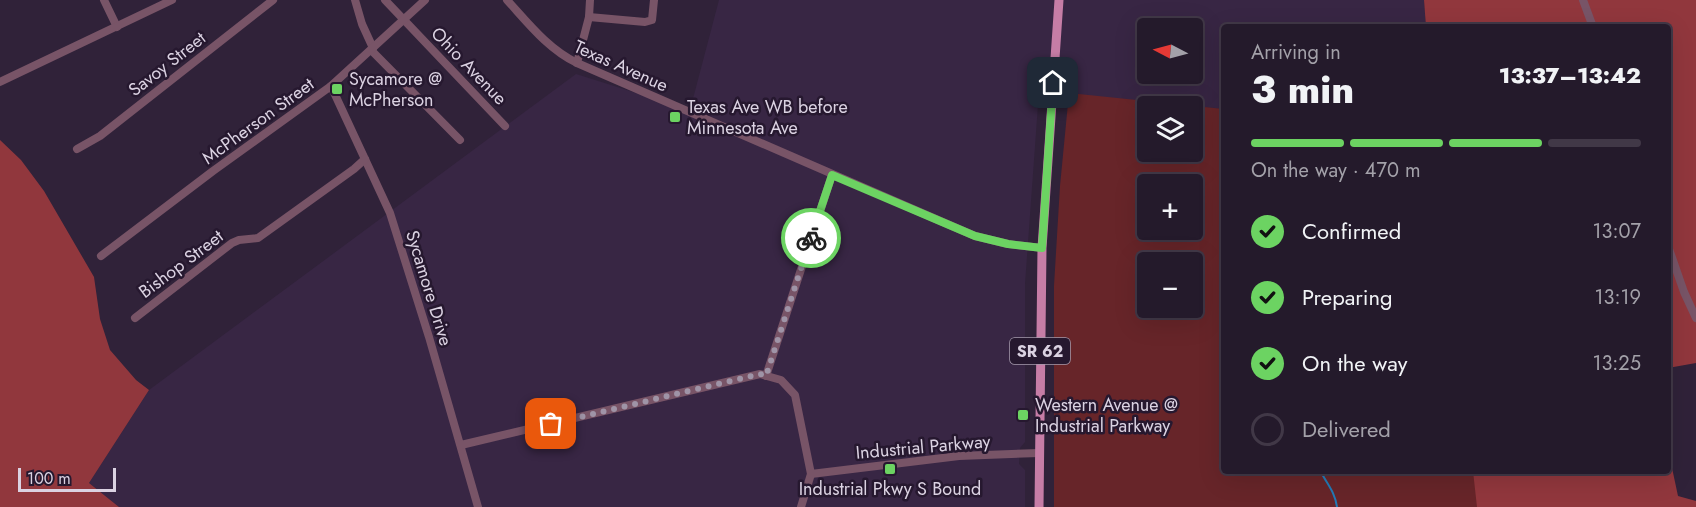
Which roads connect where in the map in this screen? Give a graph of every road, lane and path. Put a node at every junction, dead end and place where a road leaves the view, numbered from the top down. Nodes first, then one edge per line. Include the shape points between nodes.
1 (104, 0) edge
2 (172, 0) edge
3 (273, 0) edge
4 (355, 0) edge
5 (385, 0) edge
6 (425, 0) edge
7 (507, 0) edge
8 (590, 0) edge
9 (654, 0) edge
10 (1059, 0) edge
11 (1583, 0) edge
12 (589, 17) junction
13 (403, 19) junction
14 (1592, 24) edge
15 (117, 27) junction
16 (372, 49) junction
17 (577, 63) junction
18 (0, 82) edge
19 (331, 86) junction
20 (506, 126) dead end
21 (460, 140) dead end
22 (77, 149) dead end
23 (365, 159) junction
24 (832, 175) junction
25 (1042, 248) junction
26 (1671, 255) edge
27 (101, 256) dead end
28 (135, 318) dead end
29 (1696, 318) edge
30 (766, 376) junction
31 (461, 445) junction
32 (1039, 453) junction
33 (811, 474) junction
34 (478, 507) edge
35 (801, 507) edge
36 (1039, 507) edge

1 - 15 street
2 - 15 street
3 - 22 street, Savoy Street via 100,136
4 - 16 street
5 - 13 street, Ohio Avenue
6 - 13 street, McPherson Street
7 - 17 street, Texas Avenue via 561,56
8 - 12 street
9 - 12 street via 652,20 645,22
10 - 25 main road, SR 62
11 - 14 street
12 - 17 street
13 - 16 street, McPherson Street
13 - 20 street, Ohio Avenue
15 - 18 street
16 - 19 street, McPherson Street
16 - 21 street
17 - 24 street, Texas Avenue
19 - 23 street, Sycamore Drive
19 - 27 street, McPherson Street
23 - 28 street, Bishop Street via 258,238 232,243
23 - 31 street, Sycamore Drive via 390,213
24 - 25 street, Texas Avenue via 975,236
24 - 30 street
25 - 32 main road, SR 62
26 - 29 street
30 - 31 street via 760,374
30 - 33 street via 781,380 795,395
31 - 34 street, Sycamore Drive
32 - 33 street, Industrial Parkway via 959,456
32 - 36 main road, SR 62
33 - 35 street

